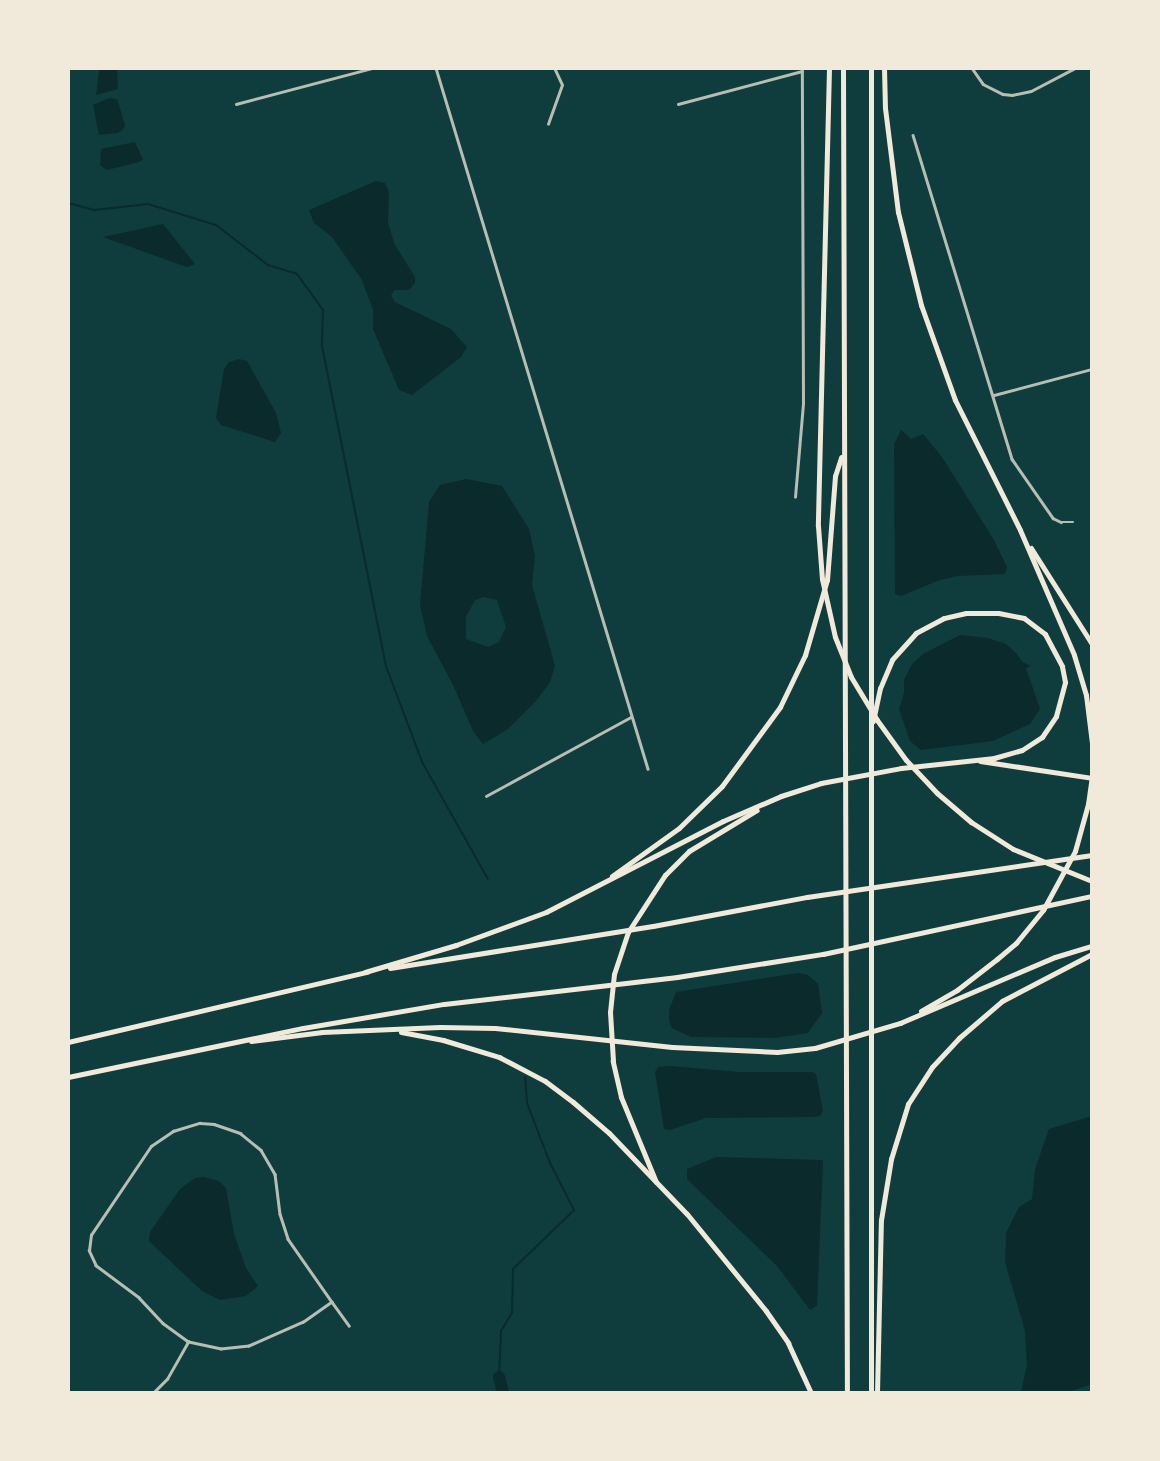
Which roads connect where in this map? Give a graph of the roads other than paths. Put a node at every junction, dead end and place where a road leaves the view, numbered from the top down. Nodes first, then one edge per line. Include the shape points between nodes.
1 (372, 68) edge
2 (436, 68) edge
3 (554, 68) edge
4 (829, 68) edge
5 (842, 68) edge
6 (871, 68) edge
7 (884, 68) edge
8 (972, 68) edge
9 (1075, 68) edge
10 (802, 70) edge
11 (236, 104) dead end
12 (678, 104) dead end
13 (548, 124) dead end
14 (913, 135) dead end
15 (1092, 369) edge
16 (992, 396) junction
17 (844, 451) junction
18 (795, 497) dead end
19 (1073, 522) dead end
20 (1020, 530) junction
21 (1092, 644) edge
22 (631, 717) junction
23 (871, 732) junction
24 (1092, 743) edge
25 (970, 760) junction
26 (648, 769) dead end
27 (1092, 778) edge
28 (486, 796) dead end
29 (781, 796) junction
30 (1092, 855) edge
31 (1092, 881) edge
32 (587, 893) junction
33 (1092, 896) edge
34 (1092, 946) edge
35 (1092, 954) edge
36 (365, 972) junction
37 (900, 1023) junction
38 (384, 1030) junction
39 (68, 1042) edge
40 (167, 1054) junction
41 (68, 1077) edge
42 (659, 1187) junction
43 (332, 1302) junction
44 (349, 1325) dead end
45 (188, 1342) junction
46 (153, 1393) edge
47 (811, 1393) edge
48 (848, 1393) edge
49 (871, 1393) edge
50 (877, 1393) edge

1 - 11 street
2 - 22 street
3 - 13 street via 562,85
4 - 31 highway via 819,491 820,559 835,636 851,677 891,741 928,784 971,822 1023,854
5 - 17 highway
6 - 23 highway
7 - 20 highway via 898,212 920,305 955,400
8 - 9 street via 983,84 1012,94 1031,91
10 - 12 street
10 - 18 street via 803,403
14 - 16 street
15 - 16 street
16 - 19 street via 1012,459 1053,518
17 - 32 highway via 835,476 827,580 805,655 779,707 722,786 679,828
17 - 48 highway
20 - 21 highway
20 - 24 highway via 1080,674
22 - 26 street
22 - 28 street
23 - 25 highway via 880,688 892,660 916,633 944,618 966,613 1024,618 1045,634 1062,666 1065,682 1056,716 1042,737 1022,750
23 - 49 highway
25 - 27 highway
25 - 29 highway via 821,783
27 - 37 highway via 1075,850 1030,928 957,989
29 - 32 highway via 723,821
29 - 42 highway via 709,838 665,874 628,932 614,974 610,1012 615,1073 632,1128
30 - 36 highway via 807,897
32 - 36 highway via 469,940
33 - 40 highway via 823,954 677,977 444,1003
34 - 37 highway via 1055,957
35 - 50 highway via 1002,1001 932,1067 908,1104 891,1159 881,1220
36 - 39 highway
37 - 38 highway via 815,1048 777,1052 495,1028
38 - 40 highway via 322,1032
38 - 42 highway via 443,1040 499,1057 545,1082 609,1133
40 - 41 highway
42 - 47 highway via 687,1214 766,1311 788,1343
43 - 44 street
43 - 45 street via 303,1322 249,1346 221,1349
43 - 45 street via 282,1226 275,1174 261,1150 240,1133 214,1124 173,1130 144,1154 91,1235 89,1251 96,1266
45 - 46 street via 167,1379

